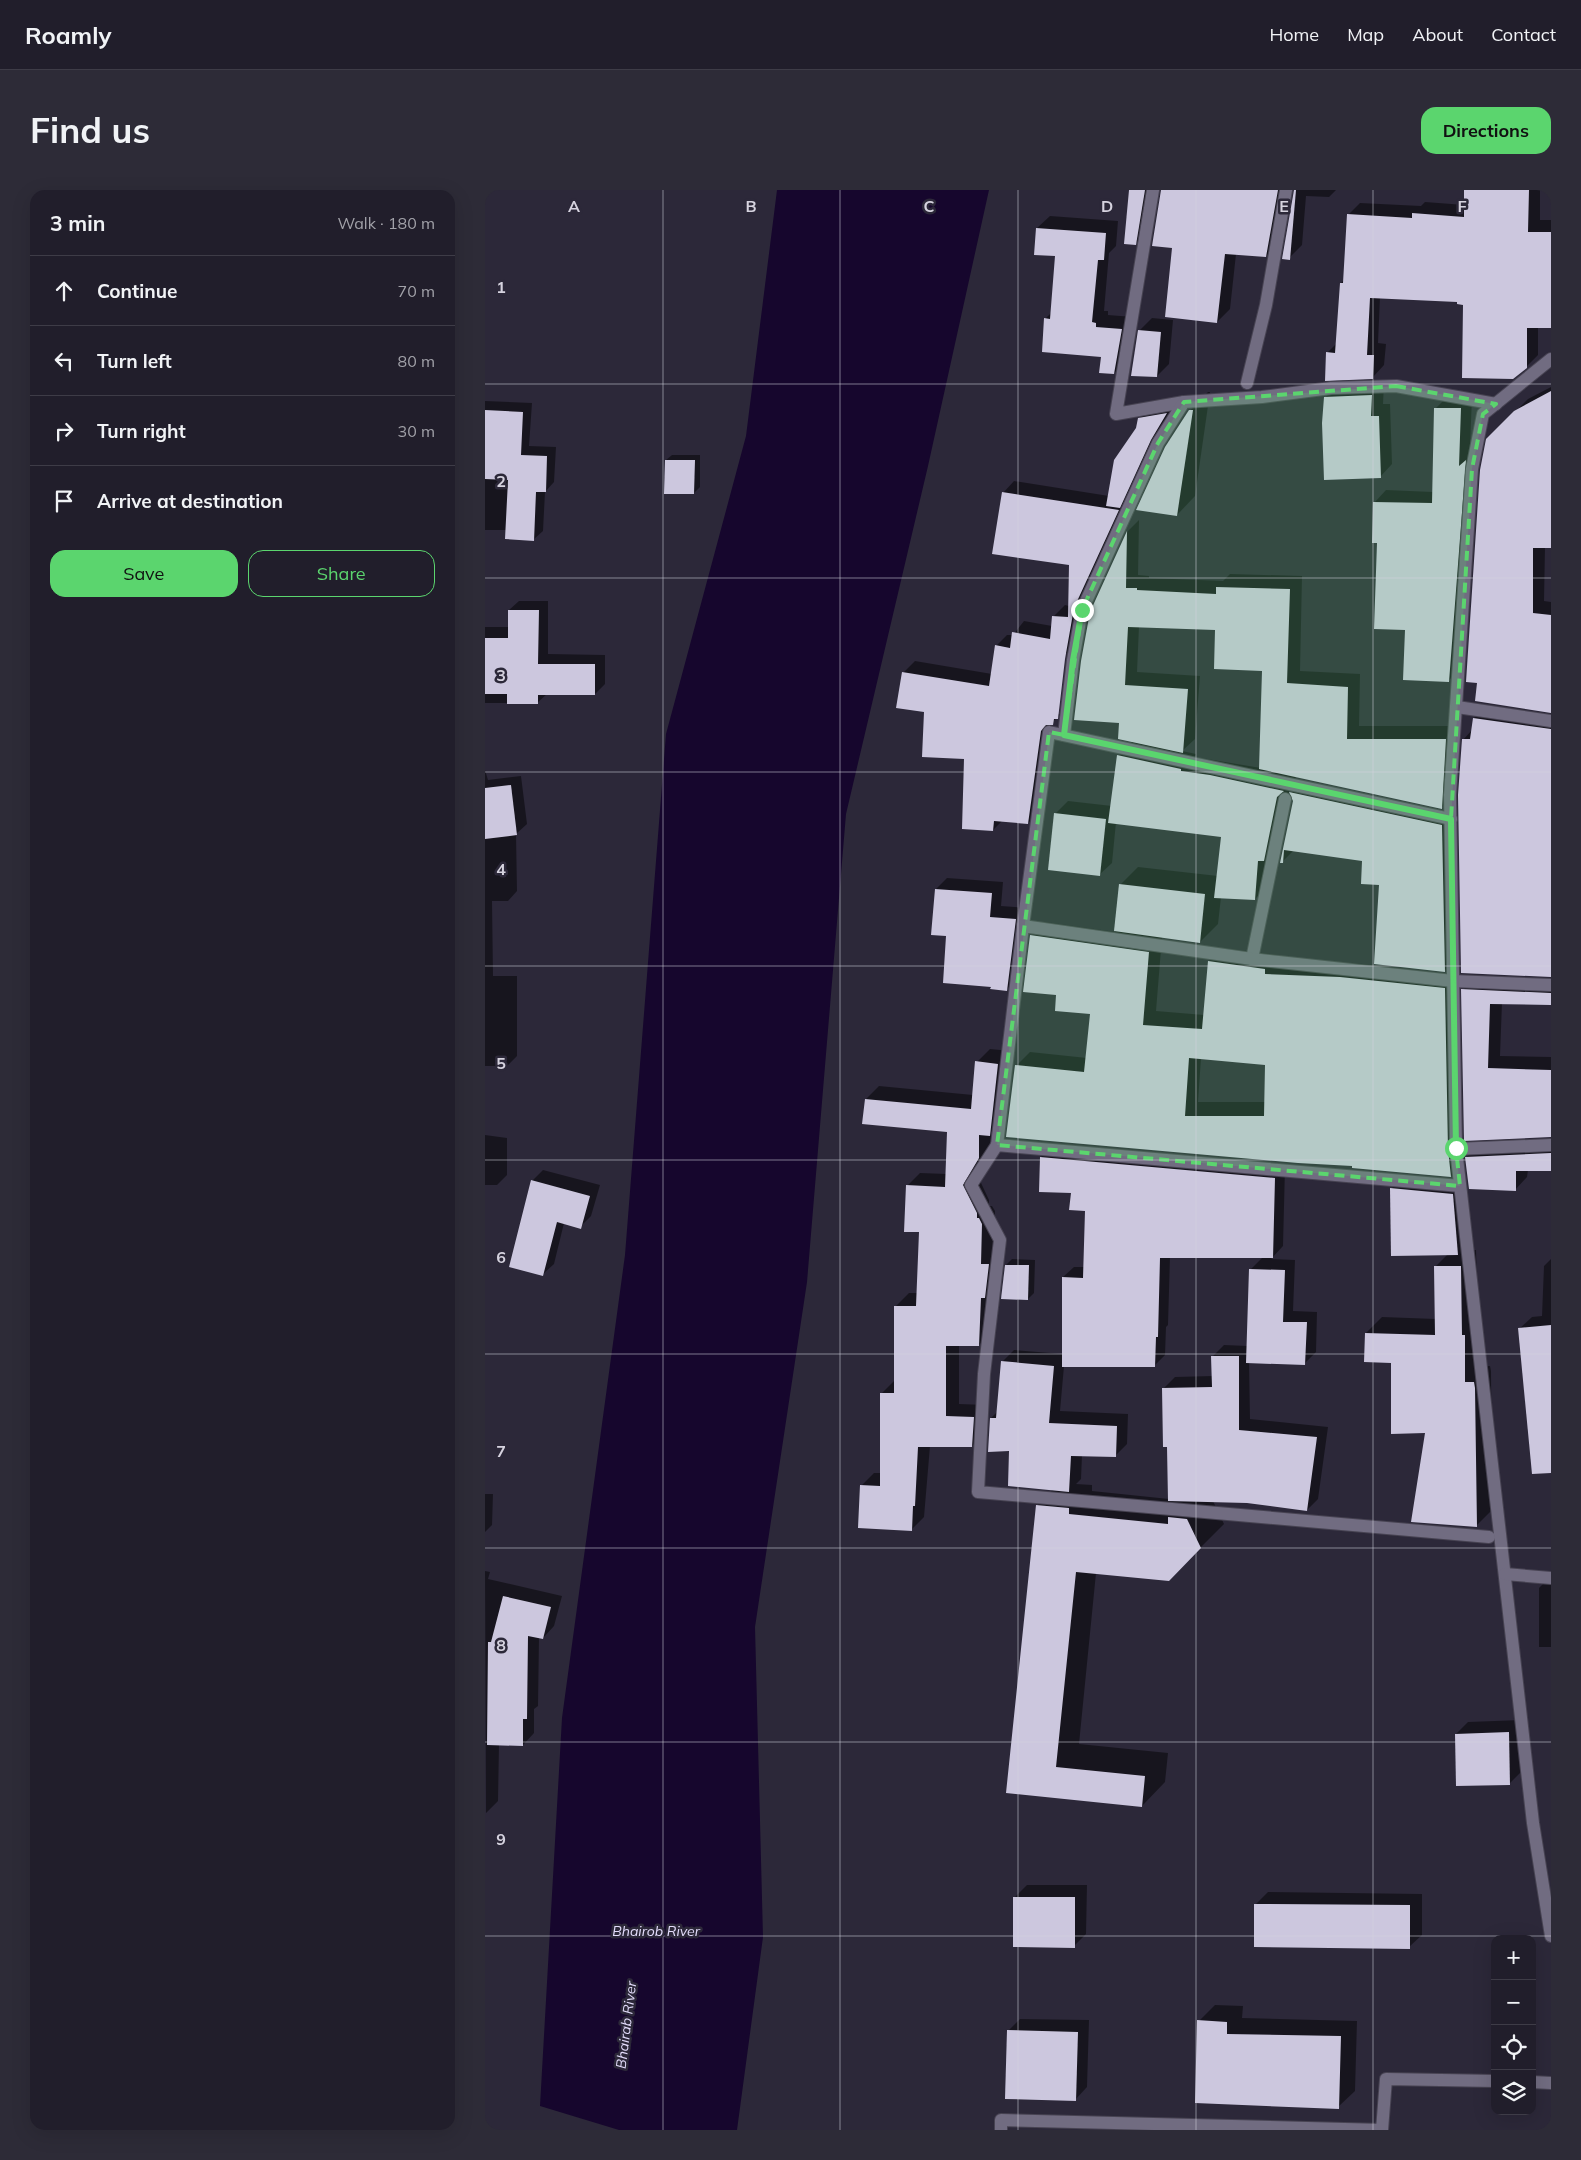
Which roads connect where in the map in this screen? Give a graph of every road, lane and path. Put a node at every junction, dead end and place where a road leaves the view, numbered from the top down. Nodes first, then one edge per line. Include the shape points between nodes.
1 (1153, 190) edge
2 (1286, 190) edge
3 (1551, 359) edge
4 (1247, 383) dead end
5 (1184, 402) junction
6 (1496, 404) junction
7 (1457, 706) junction
8 (1551, 721) edge
9 (1064, 735) junction
10 (1285, 799) dead end
11 (1451, 819) junction
12 (1023, 926) junction
13 (1252, 959) junction
14 (1453, 981) junction
15 (1551, 985) edge
16 (997, 1145) junction
17 (1551, 1145) edge
18 (1456, 1148) junction
19 (1460, 1186) junction
20 (1489, 1537) dead end
21 (1505, 1574) junction
22 (1551, 1578) edge
23 (1551, 1936) edge
24 (1491, 2081) edge
25 (1536, 2082) edge
26 (1551, 2083) edge
27 (1204, 2127) edge
28 (1001, 2130) edge

1 - 5 street via 1116,414
2 - 4 street
3 - 6 street
5 - 6 street via 1331,388 1396,386
5 - 9 street via 1158,443 1082,610
6 - 7 street via 1483,414 1473,469
7 - 8 street
7 - 11 street
9 - 11 street
9 - 12 street via 1049,732
10 - 13 street
11 - 14 street
12 - 13 street
12 - 16 street
13 - 14 street
14 - 15 street
14 - 18 street
16 - 19 street
16 - 20 street via 971,1185 1000,1240 984,1374 977,1492
17 - 18 street
18 - 19 street
19 - 21 street
21 - 22 street
21 - 23 street via 1533,1823
24 - 27 street via 1386,2079 1382,2130
25 - 26 street
27 - 28 street via 1001,2120

